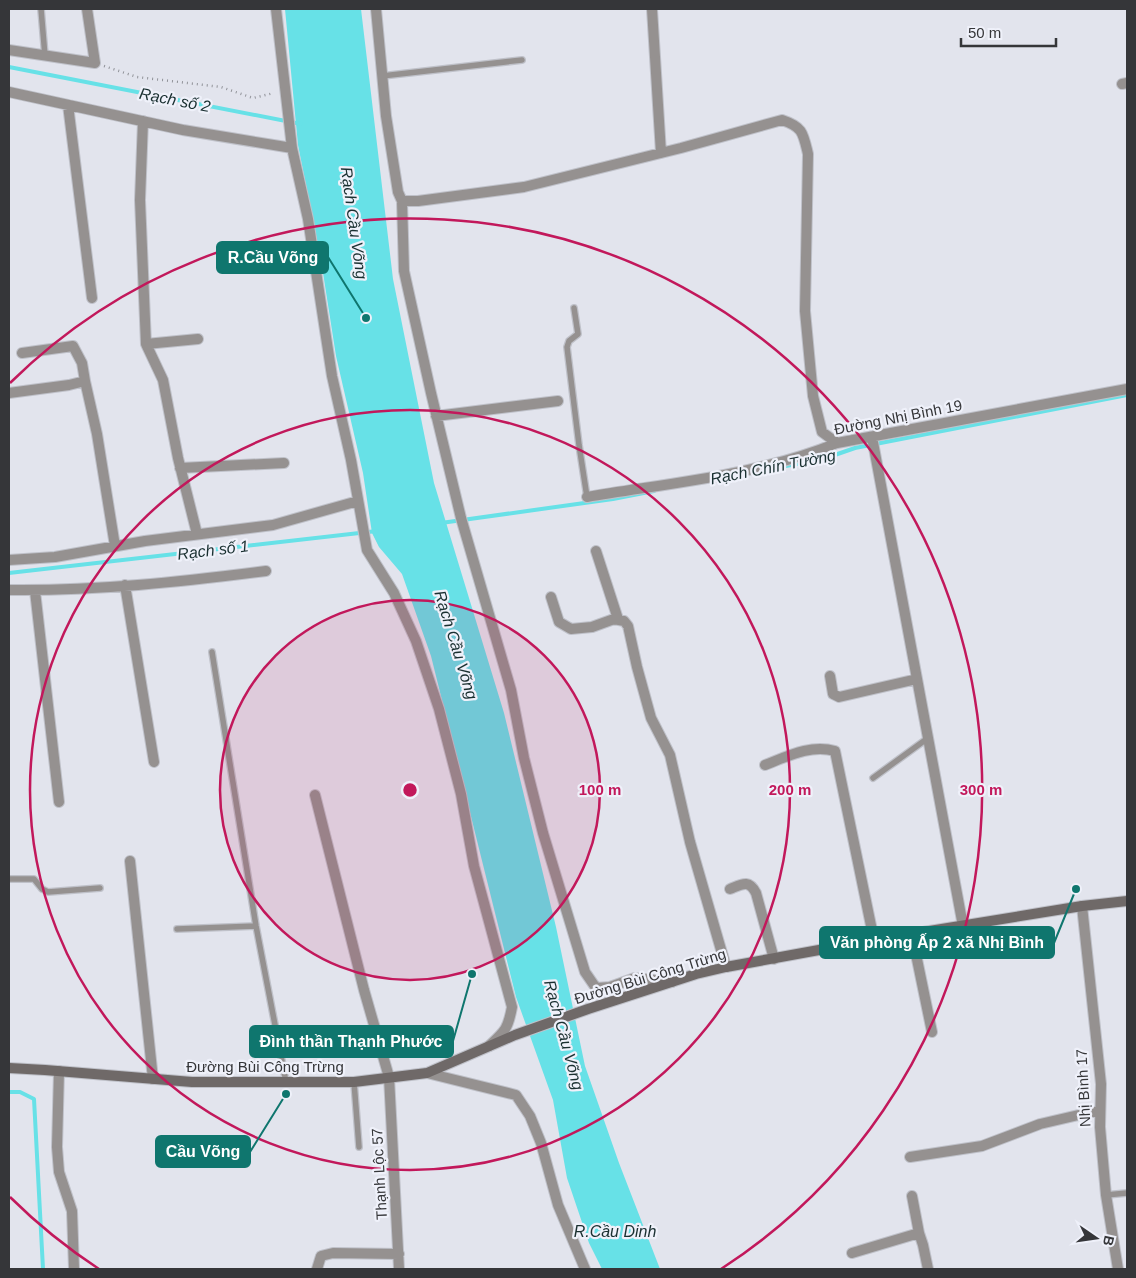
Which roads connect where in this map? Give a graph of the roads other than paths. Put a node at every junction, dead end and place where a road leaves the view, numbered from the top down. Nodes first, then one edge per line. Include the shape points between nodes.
1 (41, 9) edge
2 (87, 9) edge
3 (276, 9) edge
4 (376, 9) edge
5 (652, 9) edge
6 (9, 50) edge
7 (45, 56) junction
8 (522, 60) dead end
9 (382, 76) junction
10 (9, 92) edge
11 (68, 105) junction
12 (142, 121) junction
13 (292, 148) junction
14 (661, 153) junction
15 (402, 201) junction
16 (92, 298) dead end
17 (574, 308) dead end
18 (198, 339) dead end
19 (146, 344) junction
20 (22, 353) dead end
21 (86, 380) junction
22 (1127, 388) edge
23 (9, 393) edge
24 (558, 401) dead end
25 (436, 416) junction
26 (872, 437) junction
27 (837, 443) junction
28 (284, 462) dead end
29 (180, 468) junction
30 (587, 497) joint
31 (358, 501) junction
32 (197, 534) junction
33 (115, 546) junction
34 (596, 551) dead end
35 (9, 560) edge
36 (266, 571) dead end
37 (125, 585) junction
38 (9, 590) edge
39 (35, 591) junction
40 (551, 597) dead end
41 (618, 619) junction
42 (212, 652) dead end
43 (830, 676) dead end
44 (917, 679) junction
45 (928, 738) junction
46 (154, 762) dead end
47 (765, 765) dead end
48 (873, 778) dead end
49 (315, 795) dead end
50 (59, 802) dead end
51 (130, 860) dead end
52 (9, 878) edge
53 (100, 888) dead end
54 (730, 889) dead end
55 (1127, 902) edge
56 (1082, 906) junction
57 (256, 926) junction
58 (962, 926) junction
59 (177, 929) dead end
60 (912, 935) junction
61 (874, 940) junction
62 (774, 959) junction
63 (726, 967) junction
64 (672, 982) junction
65 (932, 1032) dead end
66 (486, 1048) junction
67 (9, 1068) edge
68 (59, 1071) junction
69 (427, 1073) junction
70 (389, 1077) junction
71 (153, 1079) junction
72 (286, 1082) junction
73 (354, 1082) junction
74 (1100, 1110) junction
75 (359, 1147) dead end
76 (910, 1157) dead end
77 (1127, 1193) edge
78 (1106, 1195) junction
79 (912, 1196) dead end
80 (919, 1233) junction
81 (852, 1253) dead end
82 (399, 1254) junction
83 (74, 1269) edge
84 (317, 1269) edge
85 (399, 1269) edge
86 (585, 1269) edge
87 (928, 1269) edge
88 (1118, 1269) edge

1 - 7 lane
2 - 7 street via 95,63
3 - 13 street
4 - 9 street
5 - 14 street
6 - 7 street
8 - 9 lane
9 - 15 street via 392,157
10 - 11 street
11 - 12 street
11 - 16 street
12 - 13 street
12 - 19 street via 140,200
13 - 31 street via 308,219 332,376
14 - 15 street via 524,187
14 - 27 street via 782,120 796,124 803,135 808,154 805,311 814,396 822,432
15 - 25 street via 404,271
17 - 30 lane via 578,334 568,340 567,347
18 - 19 street
19 - 29 street via 164,380
20 - 21 street via 73,346
21 - 23 street
21 - 33 street
22 - 26 street, Đường Nhị Bình 19
24 - 25 street
25 - 64 street via 462,523 511,690 543,833 585,972 596,988 610,987 635,978
26 - 27 street, Đường Nhị Bình 19
26 - 44 street
27 - 30 street, Đường Nhị Bình 19 via 808,455 727,474
28 - 29 street
29 - 32 street
31 - 32 street via 273,525
31 - 66 street via 367,550 394,594 416,641 439,709 461,794 474,866 512,1007 505,1031
32 - 33 street
33 - 35 street
34 - 41 street
36 - 37 street
37 - 39 street
37 - 46 street
38 - 39 street
39 - 50 street
40 - 41 street via 559,622 571,629
41 - 63 street via 628,626 651,718 670,755 690,842
42 - 57 lane
43 - 44 street via 833,694 839,697
44 - 45 street
45 - 48 lane
45 - 58 street
47 - 61 street via 801,751 824,748 835,751
49 - 70 street, Thạnh Lộc 57
51 - 71 street
52 - 53 lane via 34,879 48,892
54 - 62 street via 748,884 753,886
55 - 56 street, Đường Bùi Công Trừng
56 - 58 street, Đường Bùi Công Trừng
56 - 74 street, Nhị Bình 17 via 1101,1084
57 - 59 lane
57 - 72 lane
58 - 60 street, Đường Bùi Công Trừng
60 - 61 street, Đường Bùi Công Trừng
60 - 65 street
61 - 62 street, Đường Bùi Công Trừng
62 - 63 street, Đường Bùi Công Trừng
63 - 64 street, Đường Bùi Công Trừng
64 - 66 street, Đường Bùi Công Trừng via 588,1009
66 - 69 street, Đường Bùi Công Trừng
67 - 68 street, Đường Bùi Công Trừng
68 - 71 street, Đường Bùi Công Trừng
68 - 83 street via 57,1147 59,1172 72,1211
69 - 70 street, Đường Bùi Công Trừng
69 - 86 street via 516,1095 534,1125 558,1205
70 - 73 street, Đường Bùi Công Trừng
70 - 82 street, Thạnh Lộc 57
71 - 72 street, Đường Bùi Công Trừng
72 - 73 street, Đường Bùi Công Trừng
73 - 75 lane
74 - 76 street via 1040,1124 982,1146
74 - 78 street, Nhị Bình 17
77 - 78 lane
78 - 88 street, Nhị Bình 17
79 - 80 street
80 - 81 street
80 - 87 street
82 - 84 street via 333,1253 321,1256
82 - 85 street, Thạnh Lộc 57

